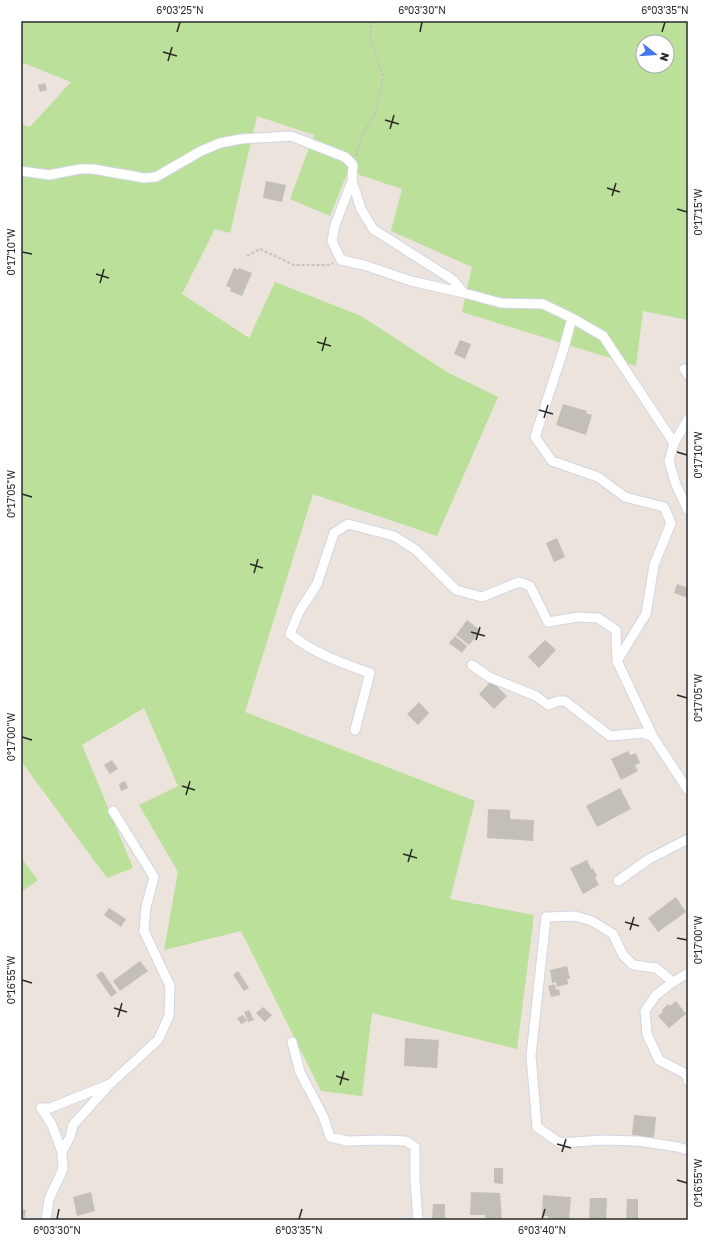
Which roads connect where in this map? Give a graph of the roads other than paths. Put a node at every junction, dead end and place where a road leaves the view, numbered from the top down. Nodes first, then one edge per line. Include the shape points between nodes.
1 (21, 171) edge
2 (352, 181) junction
3 (464, 293) junction
4 (572, 318) junction
5 (688, 419) edge
6 (674, 443) junction
7 (688, 510) edge
8 (617, 661) junction
9 (472, 665) dead end
10 (355, 730) dead end
11 (653, 737) junction
12 (688, 790) edge
13 (113, 811) dead end
14 (688, 840) edge
15 (618, 881) dead end
16 (688, 973) edge
17 (673, 982) junction
18 (292, 1042) dead end
19 (688, 1077) edge
20 (688, 1081) edge
21 (110, 1084) junction
22 (688, 1150) edge
23 (62, 1152) junction
24 (46, 1220) edge
25 (418, 1220) edge

1 - 2 street via 49,175 93,169 144,178 156,177 220,143 290,136 345,157 353,165
2 - 3 street via 361,209 373,229 453,280
2 - 3 street via 334,225 332,241 341,260 411,281
3 - 4 street via 501,303 543,304
4 - 6 street via 603,336
4 - 8 street via 564,351 535,437 552,461 598,477 625,497 664,507 671,523 654,565 646,614
5 - 6 street
6 - 7 street via 668,461
8 - 10 street via 616,630 598,618 578,617 548,622 530,586 518,582 482,597 456,590 416,550 394,536 348,524 334,534 317,584 299,612 290,634 301,644 370,673
8 - 11 street
9 - 11 street via 489,677 536,696 548,705 565,701 610,736 643,733
11 - 12 street
13 - 21 street via 154,878 146,907 144,931 170,986 169,1016 158,1040
14 - 15 street via 649,859
16 - 17 street
17 - 19 street via 656,995 645,1011 647,1034 659,1060
17 - 22 street via 656,968 633,965 623,955 613,934 592,921 574,916 546,917 531,1056 537,1127 560,1143 638,1141
18 - 25 street via 300,1072 324,1118 330,1137 347,1141 406,1141 415,1147
19 - 20 street
21 - 23 street via 73,1125
21 - 23 street via 50,1108 41,1108 52,1125
23 - 24 street via 63,1169 49,1199

